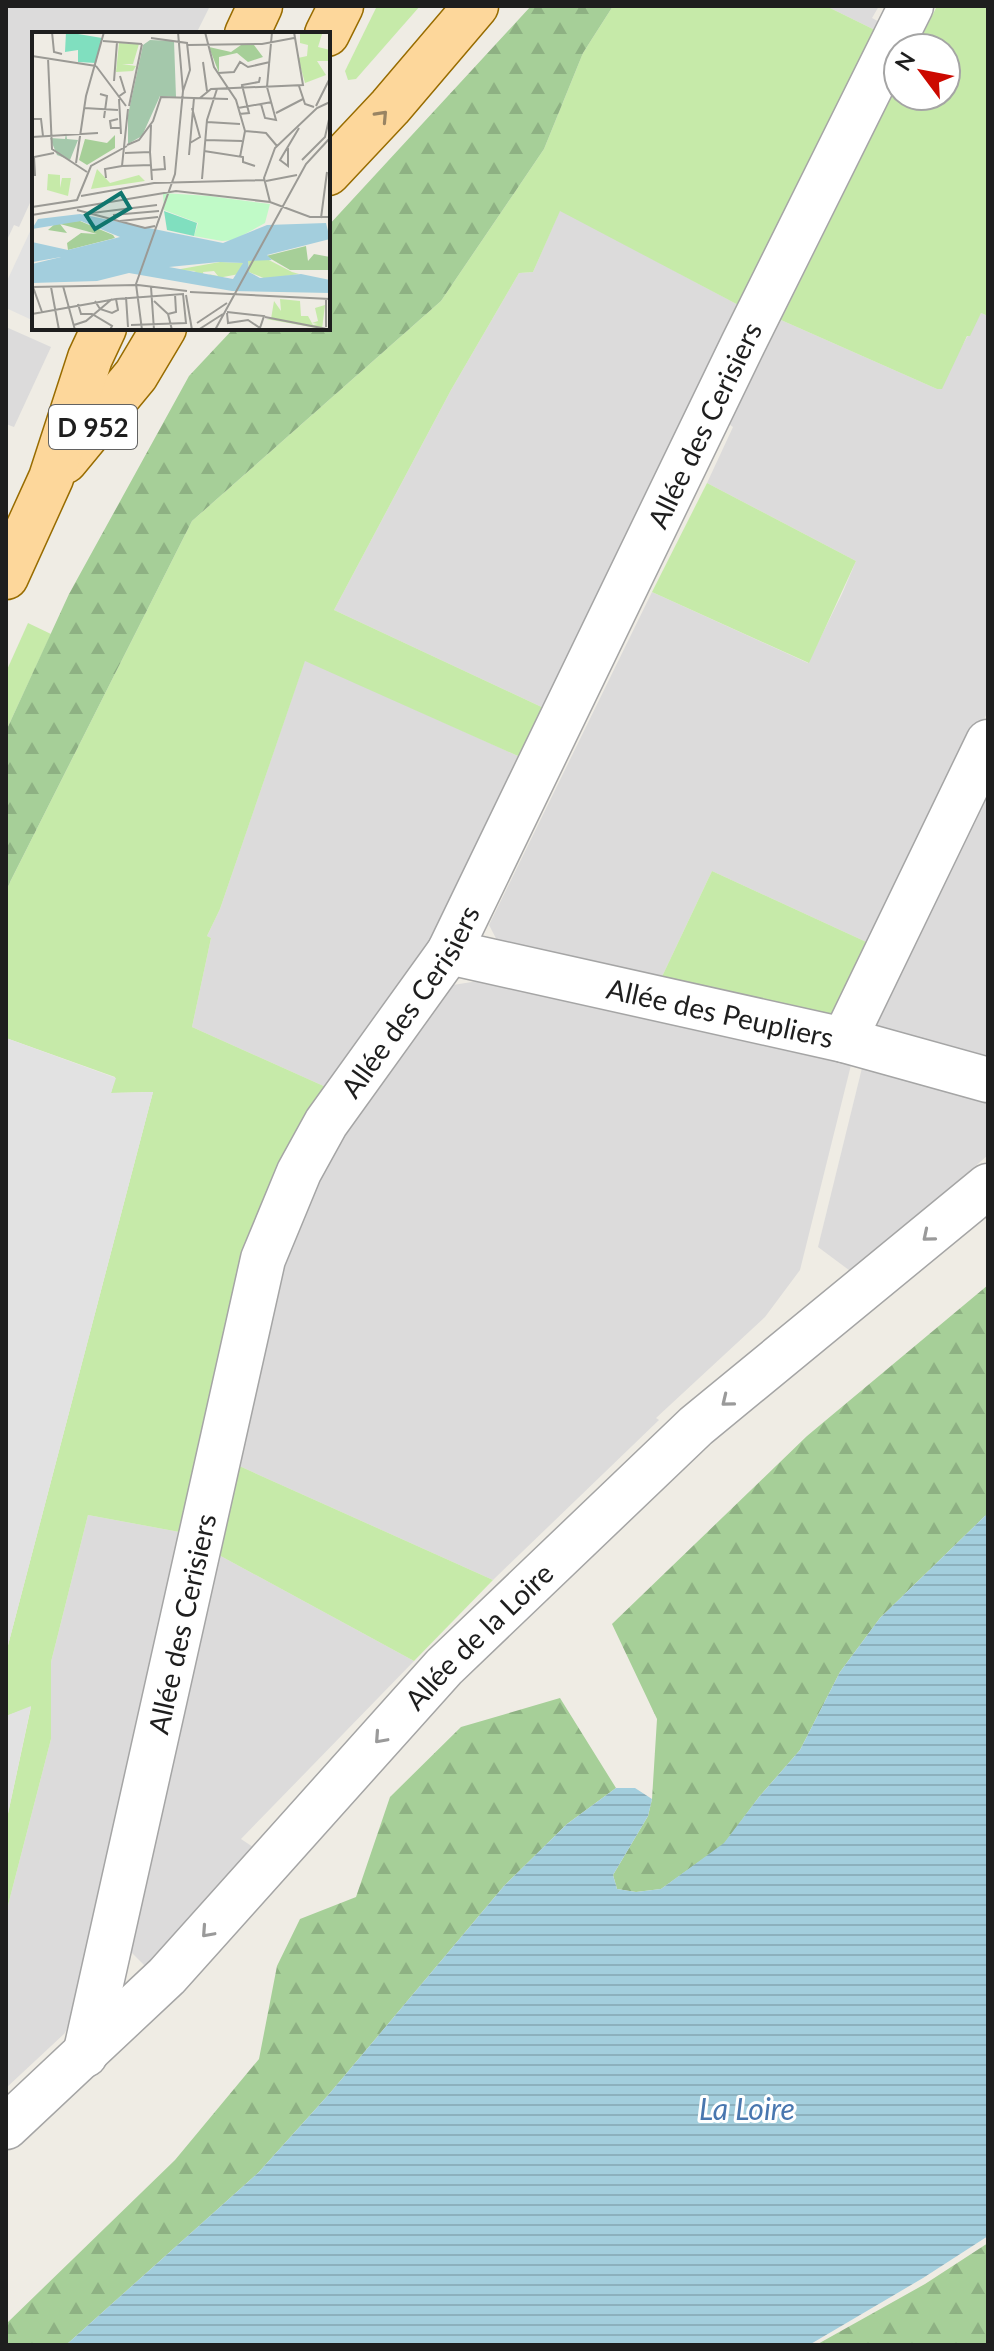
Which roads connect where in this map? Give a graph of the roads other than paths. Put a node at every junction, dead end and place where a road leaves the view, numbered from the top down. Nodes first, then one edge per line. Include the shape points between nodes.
1 (260, 6) edge
2 (341, 6) edge
3 (476, 6) edge
4 (911, 6) edge
5 (248, 32) edge
6 (328, 32) edge
7 (330, 171) edge
8 (103, 330) edge
9 (163, 330) edge
10 (179, 330) edge
11 (136, 375) junction
12 (51, 478) junction
13 (6, 577) edge
14 (988, 742) edge
15 (449, 952) junction
16 (844, 1040) junction
17 (988, 1080) edge
18 (988, 1186) edge
19 (85, 2055) junction
20 (6, 2127) edge

1 - 5 main road
2 - 6 main road
7 -> 3 main road
4 - 15 street, Allée des Cerisiers
8 - 12 main road
9 - 11 main road
10 - 11 main road
11 - 12 main road, D 952
12 - 13 main road
14 - 16 street
15 - 16 street, Allée des Peupliers
15 - 19 street, Allée des Cerisiers via 326,1123 263,1259
16 - 17 street, Allée des Peupliers
18 -> 19 street, Allée de la Loire via 696,1426 466,1646 167,1976
19 - 20 street, Allée de la Loire

